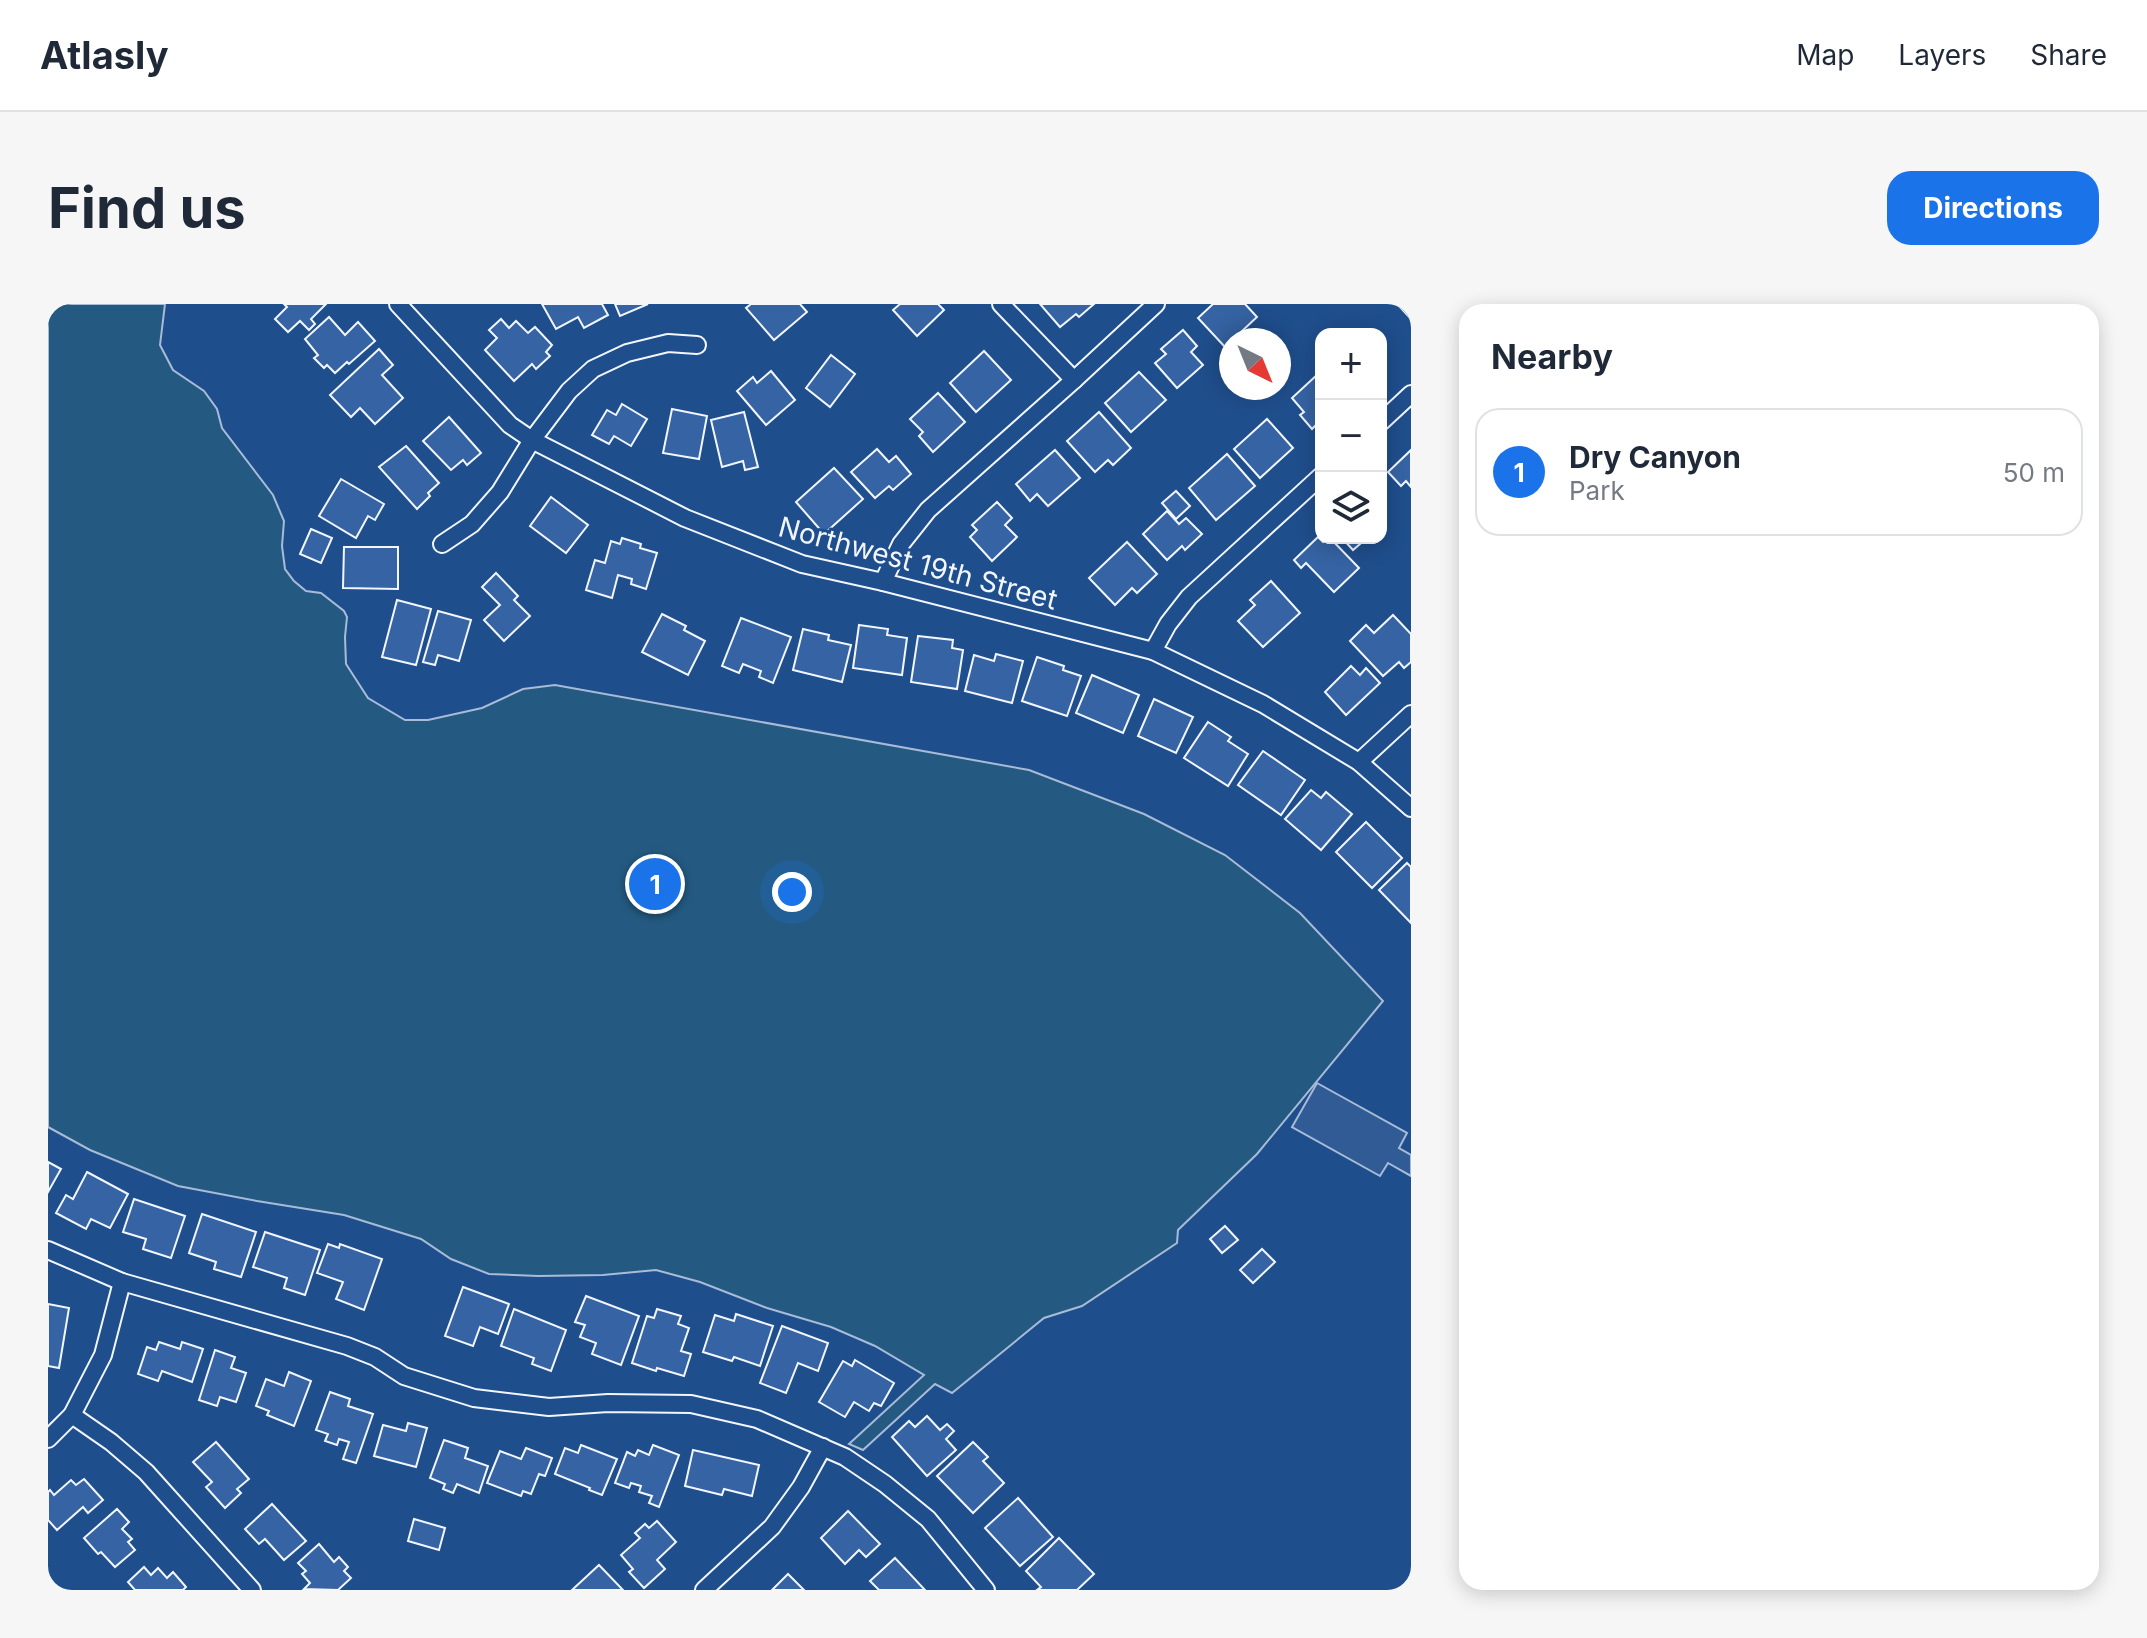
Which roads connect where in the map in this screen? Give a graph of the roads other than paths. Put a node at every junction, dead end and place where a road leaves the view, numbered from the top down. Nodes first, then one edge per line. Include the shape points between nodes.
1 (398, 304) edge
2 (1001, 304) edge
3 (1156, 304) edge
4 (697, 345) dead end
5 (1074, 380) junction
6 (1411, 394) edge
7 (1387, 416) edge
8 (532, 440) junction
9 (1315, 482) edge
10 (442, 544) dead end
11 (883, 582) junction
12 (1153, 651) junction
13 (1411, 714) edge
14 (1359, 762) junction
15 (1411, 808) edge
16 (48, 1250) edge
17 (122, 1282) junction
18 (72, 1415) junction
19 (48, 1439) edge
20 (823, 1447) junction
21 (252, 1590) edge
22 (704, 1590) edge
23 (986, 1590) edge

1 - 8 street, Northwest 19th Street via 510,425
2 - 5 street
3 - 5 street
4 - 8 street via 668,343 593,369
5 - 11 street via 928,510 901,544
6 - 7 street
8 - 10 street via 500,492 472,524
8 - 11 street, Northwest 19th Street via 743,542 802,564
9 - 12 street via 1189,597
11 - 12 street, Northwest 19th Street
12 - 14 street, Northwest 19th Street via 1263,704
13 - 14 street
14 - 15 street, Northwest 19th Street
16 - 17 street
17 - 18 street via 103,1355
17 - 20 street via 347,1346 404,1376 474,1398 549,1407 691,1404 757,1419
18 - 19 street
18 - 21 street via 146,1472
20 - 22 street via 772,1527
20 - 23 street via 885,1484 928,1519

